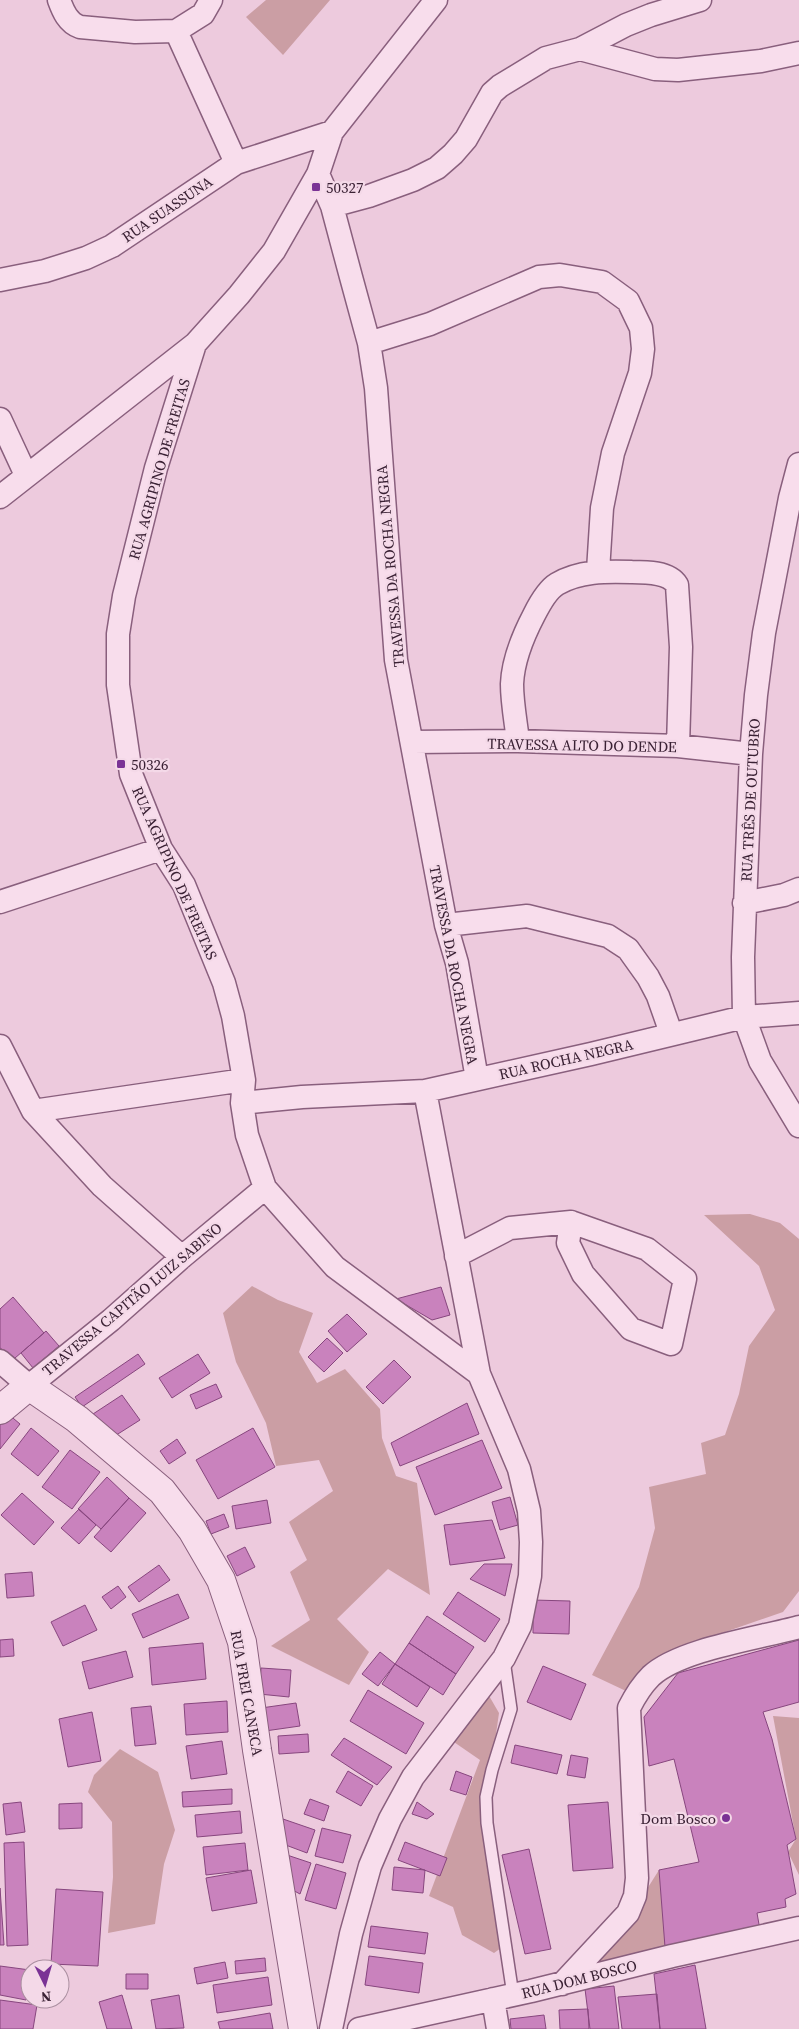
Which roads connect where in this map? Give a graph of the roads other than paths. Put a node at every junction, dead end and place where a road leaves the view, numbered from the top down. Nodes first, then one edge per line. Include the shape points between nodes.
1 (60, 0) edge
2 (211, 0) edge
3 (436, 0) edge
4 (700, 0) edge
5 (176, 31) junction
6 (580, 49) junction
7 (799, 54) edge
8 (332, 132) junction
9 (236, 163) junction
10 (318, 174) junction
11 (332, 206) junction
12 (0, 280) edge
13 (195, 344) junction
14 (370, 344) junction
15 (0, 419) edge
16 (799, 464) edge
17 (26, 475) junction
18 (0, 497) edge
19 (598, 571) junction
20 (518, 741) junction
21 (413, 742) junction
22 (678, 746) junction
23 (750, 754) junction
24 (161, 849) junction
25 (799, 889) edge
26 (0, 902) edge
27 (744, 903) junction
28 (446, 925) junction
29 (799, 1014) edge
30 (744, 1017) junction
31 (672, 1033) junction
32 (0, 1046) edge
33 (477, 1079) junction
34 (244, 1080) junction
35 (425, 1091) junction
36 (242, 1103) junction
37 (33, 1111) junction
38 (799, 1126) edge
39 (265, 1188) junction
40 (571, 1222) junction
41 (456, 1256) junction
42 (182, 1257) junction
43 (0, 1361) edge
44 (479, 1374) junction
45 (29, 1386) junction
46 (0, 1410) edge
47 (799, 1627) edge
48 (504, 1658) junction
49 (799, 1928) edge
50 (562, 1984) junction
51 (503, 1997) junction
52 (303, 2029) edge
53 (331, 2029) edge
54 (359, 2029) edge
55 (498, 2029) edge

1 - 5 street via 66,17 80,28
2 - 5 street via 203,14
3 - 8 street, RUA AGRIPINO DE FREITAS
4 - 6 street via 634,22
5 - 9 street
6 - 7 street via 655,69 678,70
6 - 11 street via 546,58 500,86 492,93 466,139 438,168 369,196
8 - 9 street, RUA SUASSUNA
8 - 10 street, RUA AGRIPINO DE FREITAS
9 - 12 street, RUA SUASSUNA via 112,246 45,271
10 - 11 street, TRAVESSA DA ROCHA NEGRA
10 - 13 street, RUA AGRIPINO DE FREITAS via 274,251
11 - 14 street, TRAVESSA DA ROCHA NEGRA
13 - 17 street, RUA AGRIPINO DE FREITAS
13 - 24 street, RUA AGRIPINO DE FREITAS via 156,468 124,596 118,634 118,685 131,774
14 - 19 street via 430,324 539,277 560,275 602,282 628,301 641,328 643,349 640,373 613,453 602,508
14 - 21 street, TRAVESSA DA ROCHA NEGRA via 396,660
15 - 17 street
16 - 23 street, RUA TRÊS DE OUTUBRO via 764,633
17 - 18 street, RUA AGRIPINO DE FREITAS
19 - 20 street via 556,585 530,624 518,650 513,676
19 - 22 street via 665,576 677,586 681,647
20 - 21 street, TRAVESSA ALTO DO DENDE
20 - 22 street, TRAVESSA ALTO DO DENDE
21 - 28 street, TRAVESSA DA ROCHA NEGRA
22 - 23 street, TRAVESSA ALTO DO DENDE
23 - 27 street, RUA TRÊS DE OUTUBRO
24 - 26 street
24 - 34 street, RUA AGRIPINO DE FREITAS via 184,885 224,984
25 - 27 street
27 - 30 street, RUA TRÊS DE OUTUBRO
28 - 31 street via 527,916 608,936 628,949 648,977
28 - 33 street, TRAVESSA DA ROCHA NEGRA via 457,963
29 - 30 street, RUA ROCHA NEGRA
30 - 31 street, RUA ROCHA NEGRA
30 - 38 street, RUA TRÊS DE OUTUBRO via 760,1061
31 - 33 street, RUA ROCHA NEGRA
32 - 37 street
33 - 35 street, RUA ROCHA NEGRA
34 - 36 street, RUA AGRIPINO DE FREITAS
34 - 37 street
35 - 36 street, RUA ROCHA NEGRA
35 - 41 street
36 - 39 street, RUA AGRIPINO DE FREITAS via 246,1134
37 - 42 street via 102,1186
39 - 42 street, TRAVESSA CAPITÃO LUIZ SABINO
39 - 44 street, RUA AGRIPINO DE FREITAS via 335,1267
40 - 40 street via 647,1249 685,1279 671,1344 631,1329 583,1274 568,1243
40 - 41 street via 510,1228
41 - 44 street
42 - 45 street, TRAVESSA CAPITÃO LUIZ SABINO
43 - 45 street, RUA FREI CANECA
44 - 48 street via 519,1469 529,1511 530,1576 520,1626
45 - 46 street, TRAVESSA CAPITÃO LUIZ SABINO
45 - 52 street, RUA FREI CANECA via 78,1419 162,1491 192,1530 221,1580 242,1642
47 - 50 street via 678,1660 652,1675 639,1690 629,1708 637,1878 635,1896 628,1913
48 - 51 lane via 511,1709 486,1797
48 - 53 street via 413,1777 390,1819 370,1866 351,1934
49 - 50 street, RUA DOM BOSCO
50 - 51 street, RUA DOM BOSCO
51 - 54 street, RUA DOM BOSCO
51 - 55 street

